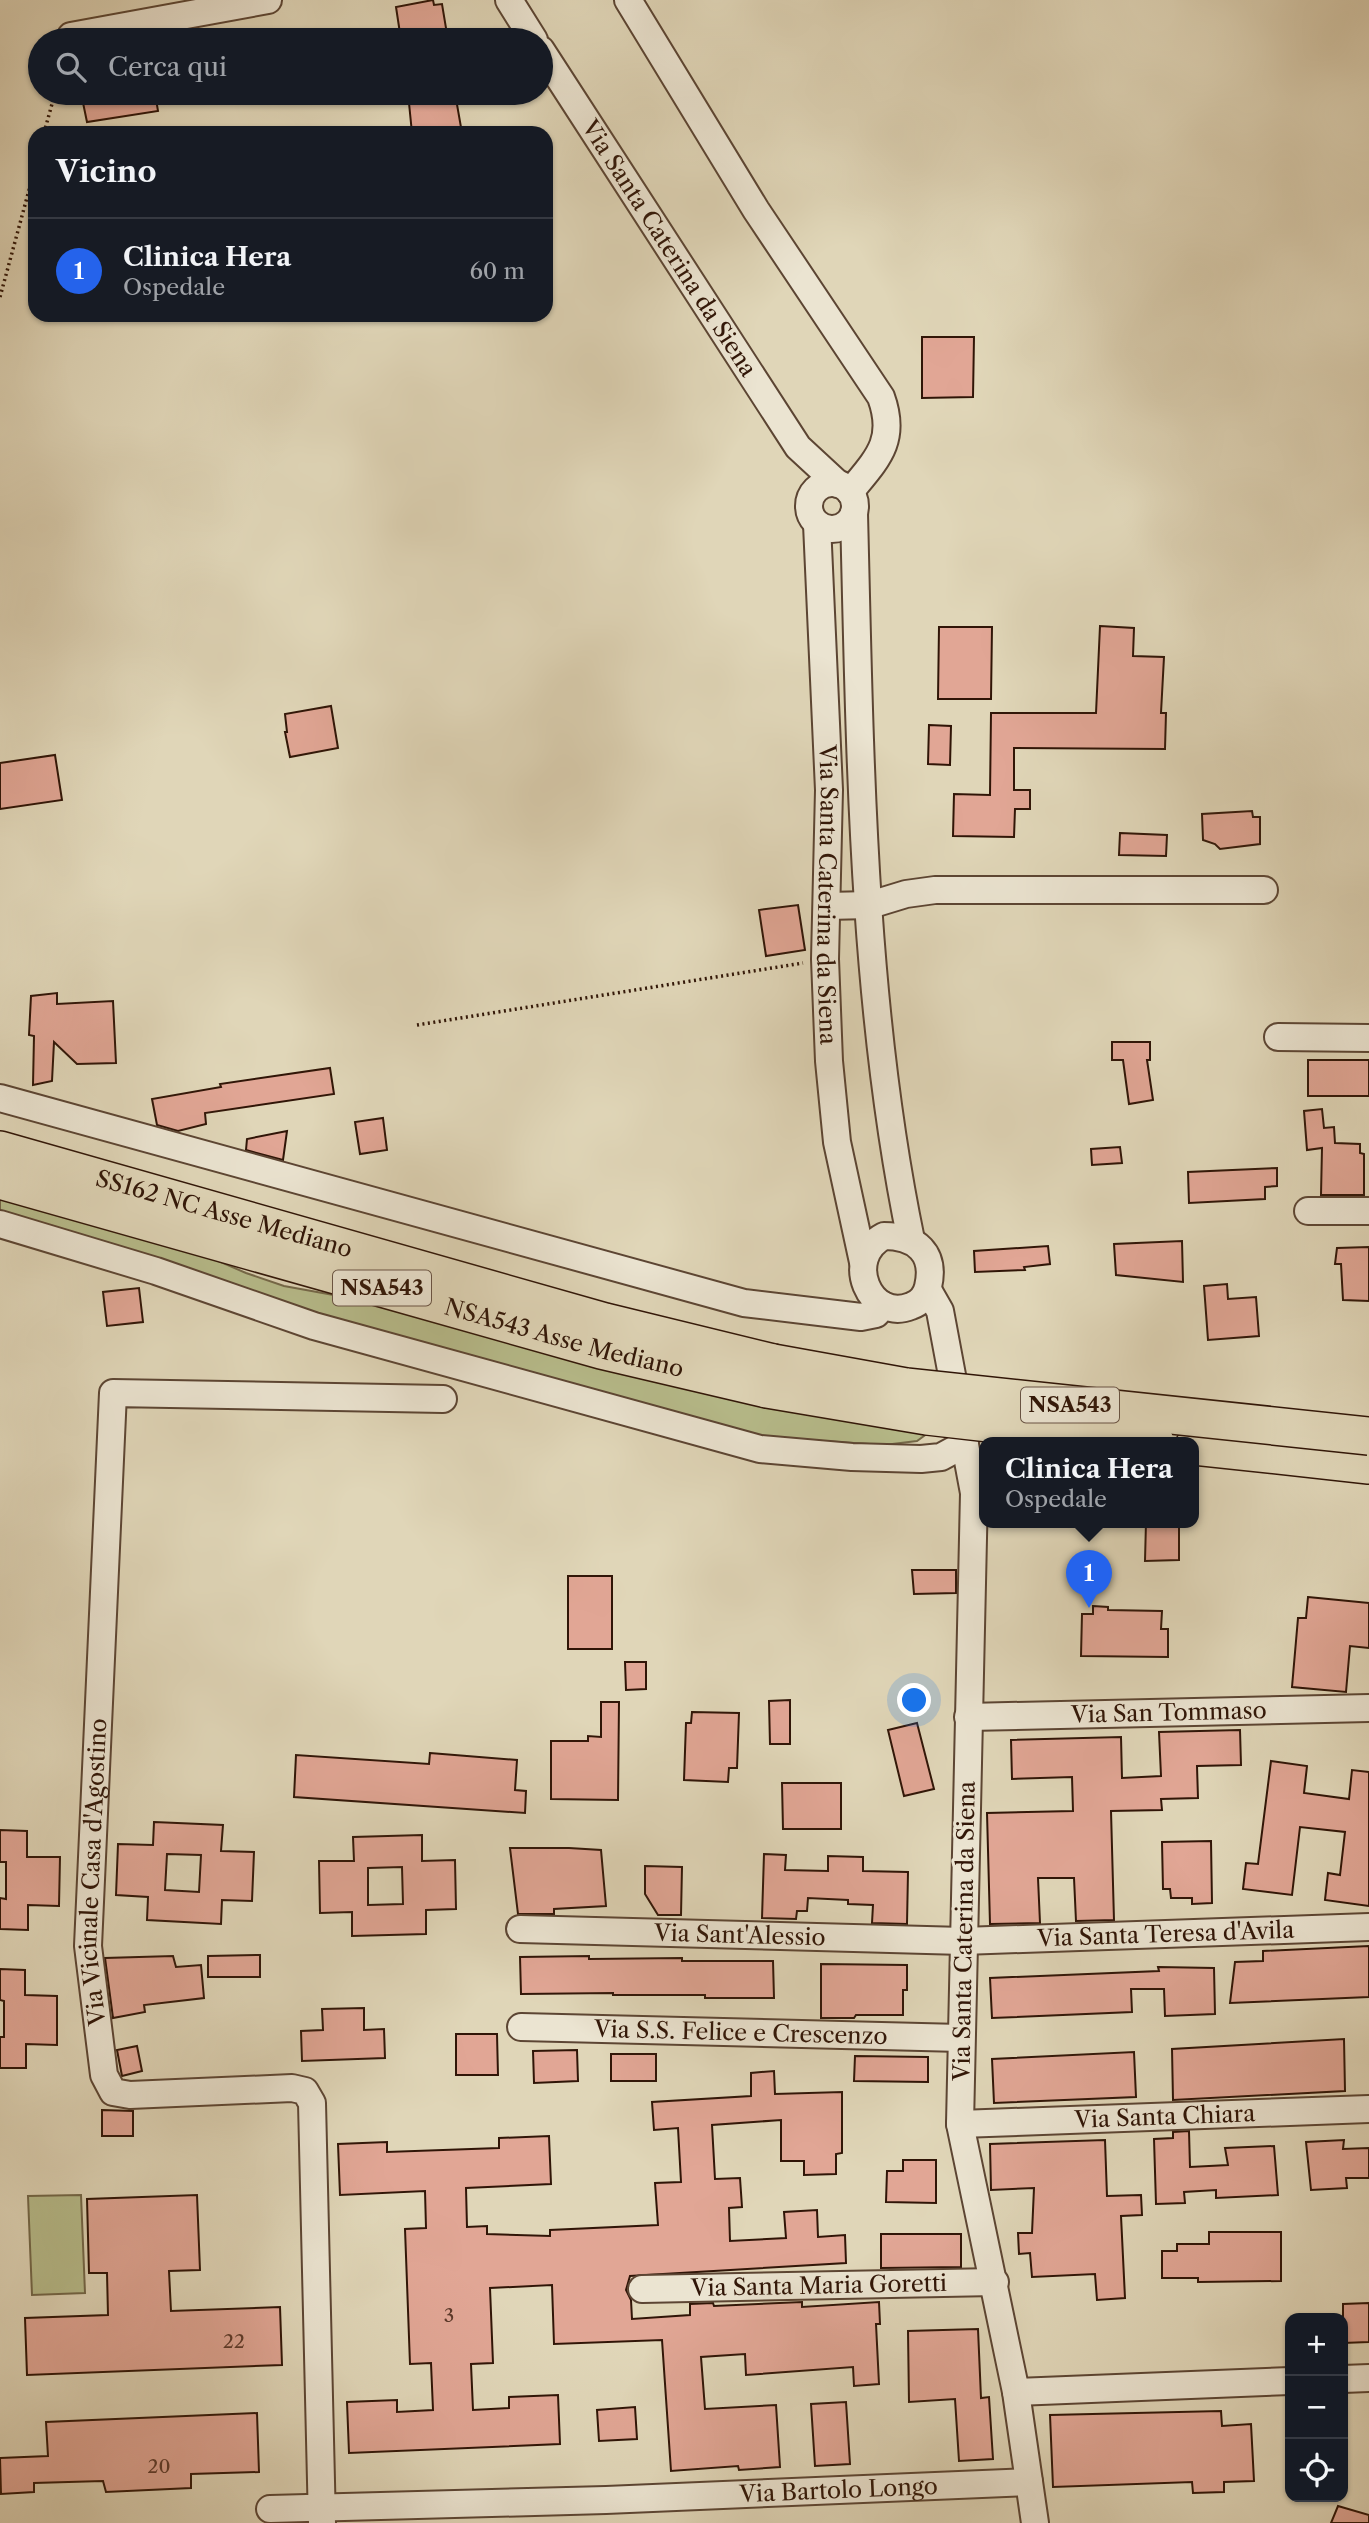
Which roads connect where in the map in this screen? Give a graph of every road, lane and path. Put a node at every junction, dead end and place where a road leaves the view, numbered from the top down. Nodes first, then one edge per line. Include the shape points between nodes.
1 (268, 0) edge
2 (509, 0) edge
3 (628, 0) edge
4 (115, 28) edge
5 (526, 28) edge
6 (553, 69) edge
7 (52, 105) edge
8 (46, 126) edge
9 (28, 194) edge
10 (0, 297) edge
11 (798, 447) junction
12 (811, 495) junction
13 (847, 496) junction
14 (817, 524) junction
15 (857, 610) junction
16 (821, 613) junction
17 (1264, 890) dead end
18 (870, 905) junction
19 (827, 906) junction
20 (825, 959) junction
21 (418, 1025) dead end
22 (1279, 1037) dead end
23 (1369, 1038) edge
24 (0, 1098) edge
25 (0, 1150) edge
26 (0, 1180) edge
27 (1308, 1211) dead end
28 (1369, 1211) edge
29 (0, 1224) edge
30 (911, 1240) junction
31 (863, 1262) junction
32 (907, 1301) junction
33 (770, 1376) junction
34 (443, 1399) dead end
35 (1369, 1436) edge
36 (1111, 1437) edge
37 (965, 1444) junction
38 (1199, 1447) edge
39 (1369, 1465) edge
40 (1369, 1709) edge
41 (968, 1717) junction
42 (1369, 1927) edge
43 (520, 1929) dead end
44 (963, 1941) junction
45 (521, 2028) dead end
46 (961, 2038) junction
47 (1369, 2109) edge
48 (960, 2124) junction
49 (995, 2282) junction
50 (642, 2289) dead end
51 (1369, 2378) edge
52 (1348, 2379) edge
53 (1285, 2382) edge
54 (1016, 2392) junction
55 (1029, 2482) junction
56 (270, 2509) dead end
57 (323, 2515) edge
58 (1035, 2523) edge

1 - 4 street
2 - 5 street
3 - 13 street via 756,210 881,397 888,416 887,434 875,460
6 - 11 street, Via Santa Caterina da Siena
7 - 8 path
9 - 10 path
11 - 12 street
11 - 13 street
12 - 13 street via 823,485
12 - 14 street via 809,510
13 - 14 street via 846,525 824,528
13 - 15 street, Via Santa Caterina da Siena
14 - 16 street, Via Santa Caterina da Siena
15 - 16 street
15 - 18 street, Via Santa Caterina da Siena
16 - 19 street, Via Santa Caterina da Siena via 830,790
17 - 18 street via 935,890
18 - 19 street
18 - 30 street, Via Santa Caterina da Siena via 883,1054
19 - 20 street, Via Santa Caterina da Siena
20 - 21 path
20 - 31 street, Via Santa Caterina da Siena via 835,1128
22 - 23 street
24 - 32 street via 744,1303 860,1317
25 - 33 highway, SS162 NC Asse Mediano via 605,1322
26 - 33 highway, NSA543 Asse Mediano / NSA543 via 601,1350
27 - 28 street
29 - 37 street via 156,1271 313,1326 760,1449 921,1459 941,1457
30 - 31 street via 884,1236 865,1252
30 - 32 street via 928,1259 930,1274
31 - 32 street via 866,1286 874,1298
32 - 37 street, Via Santa Caterina da Siena via 944,1335
33 - 35 highway, NSA543 Asse Mediano / NSA543, bridge
33 - 36 highway, SS162 NC Asse Mediano, bridge via 927,1416
34 - 57 street, Via Vicinale Casa d'Agostino via 113,1393 88,1946 104,2075 113,2092 130,2095 292,2088 306,2091 313,2103
37 - 41 street, Via Santa Caterina da Siena via 974,1493
38 - 39 highway
40 - 41 street, Via San Tommaso
41 - 44 street, Via Santa Caterina da Siena
42 - 44 street, Via Santa Teresa d'Avila
43 - 44 street, Via Sant'Alessio
44 - 46 street, Via Santa Caterina da Siena
45 - 46 street, Via S.S. Felice e Crescenzo
46 - 48 street, Via Santa Caterina da Siena
47 - 48 street, Via Santa Chiara
48 - 49 street, Via Santa Caterina da Siena
49 - 50 street, Via Santa Maria Goretti
49 - 54 street, Via Santa Caterina da Siena
51 - 52 street
53 - 54 street
54 - 55 street, Via Santa Caterina da Siena
55 - 57 street, Via Bartolo Longo
55 - 58 street, Via Santa Caterina da Siena
56 - 57 street, Via Bartolo Longo

